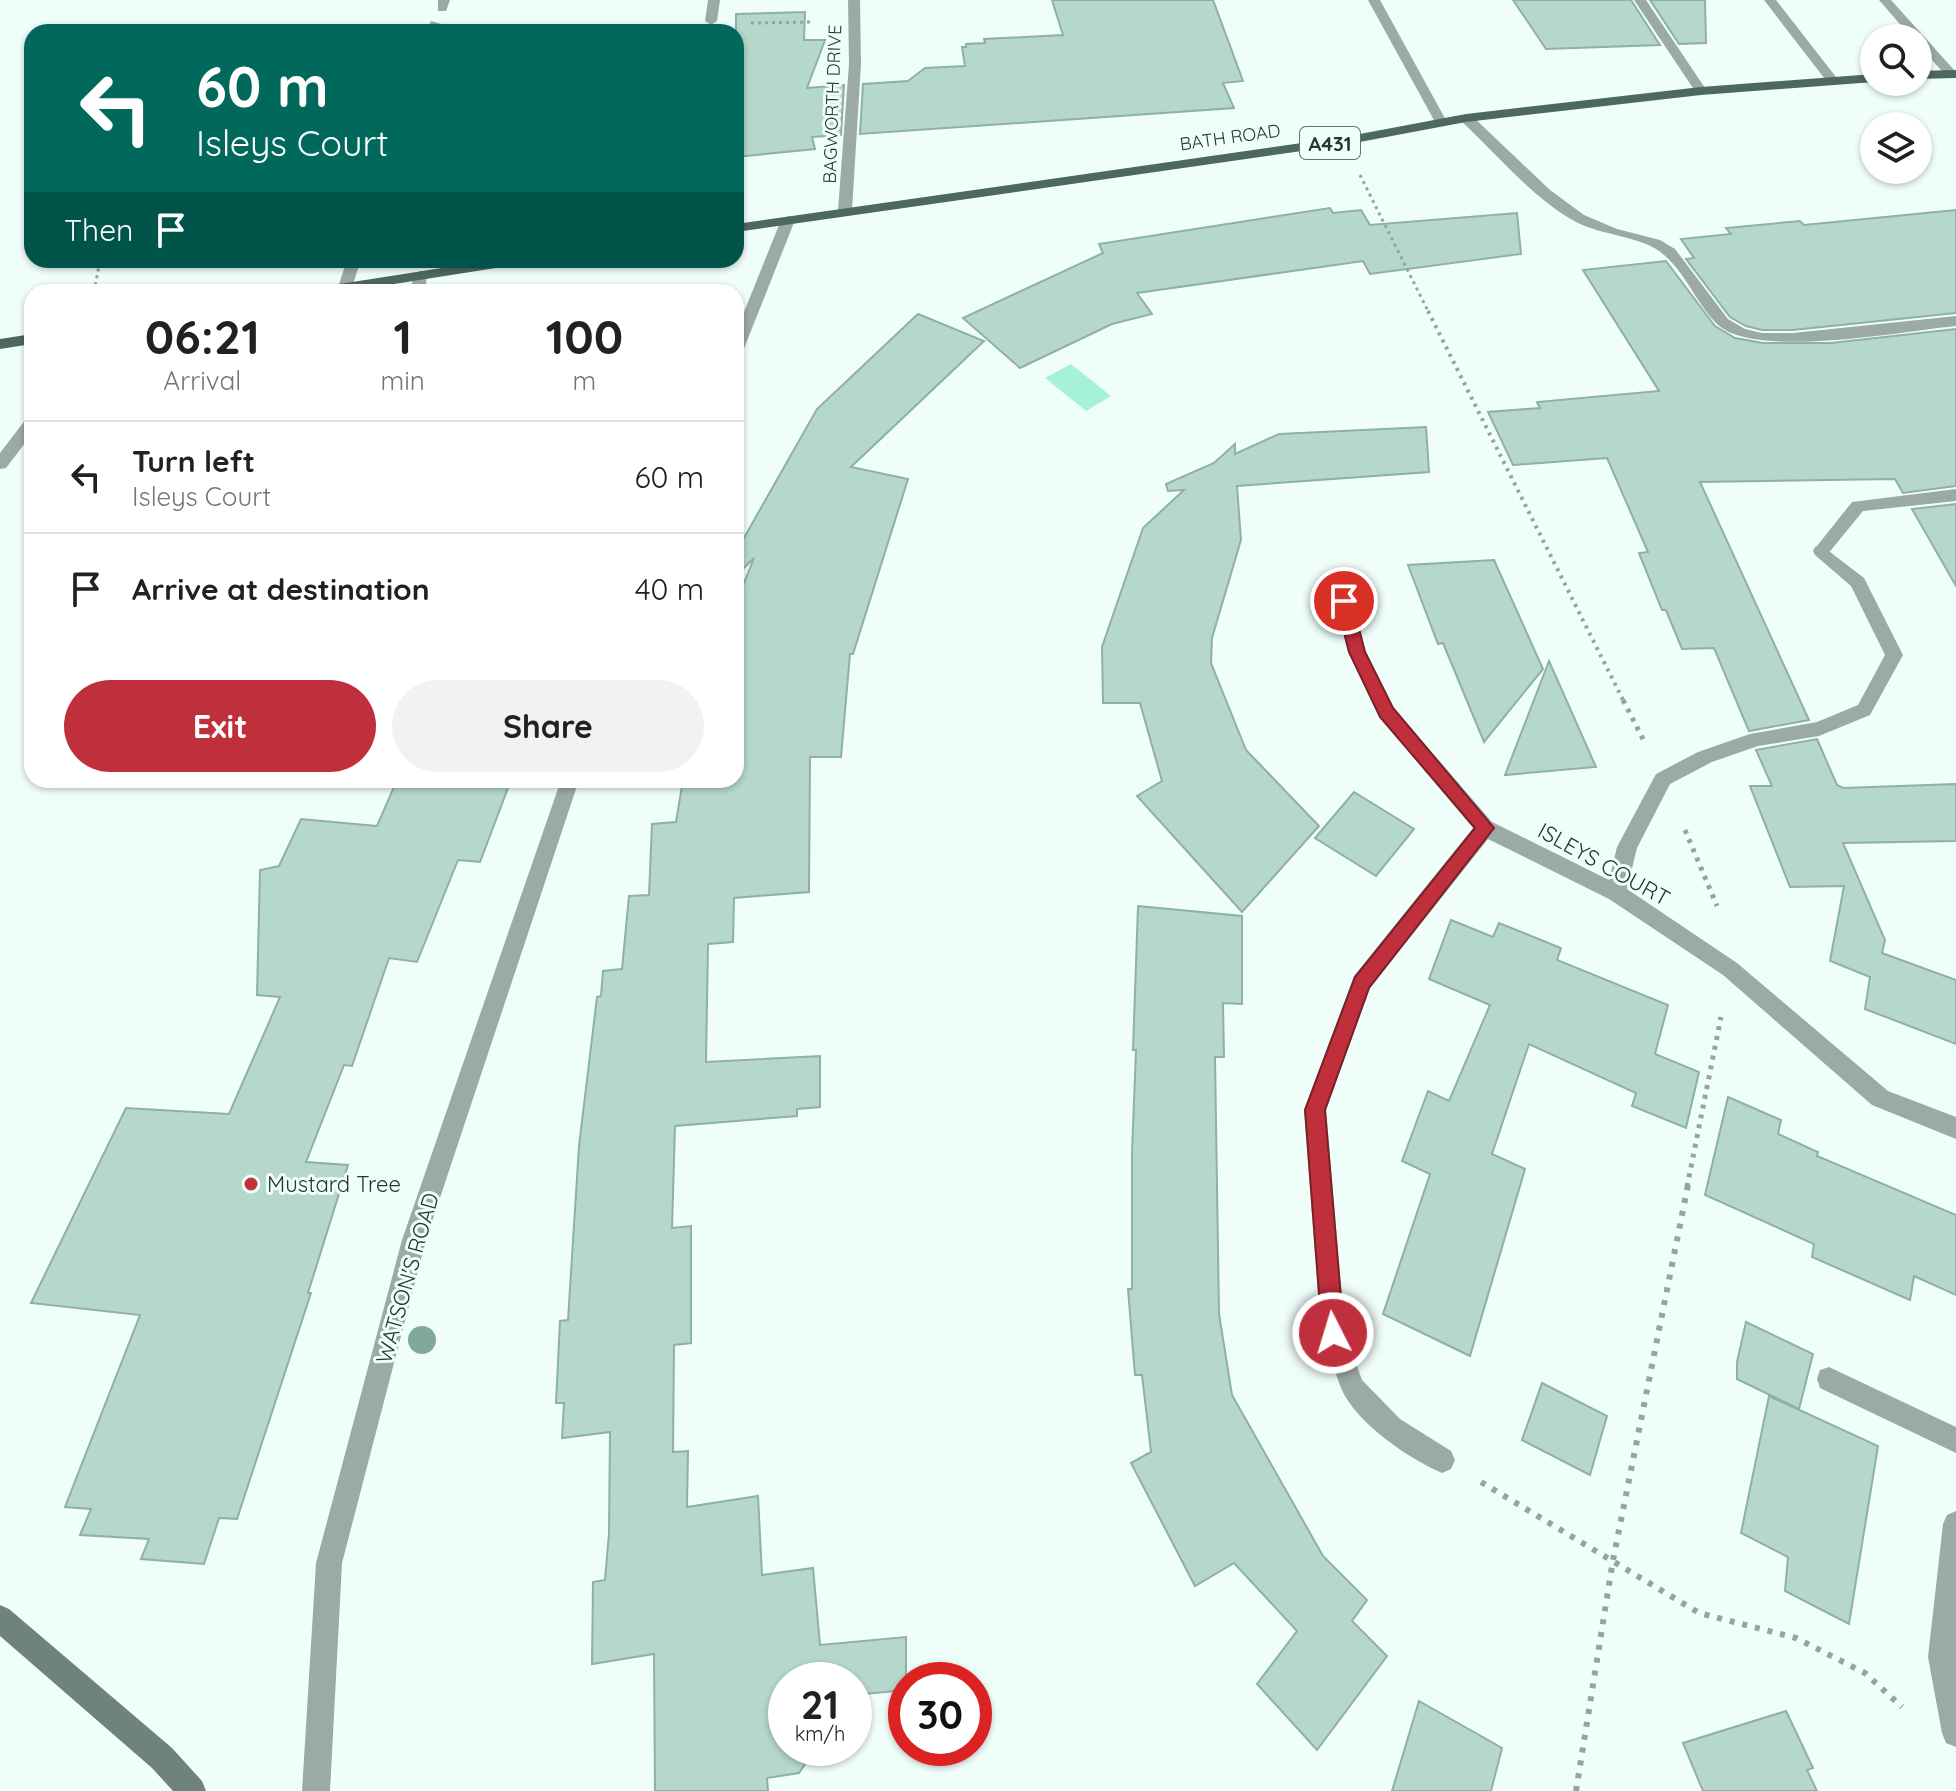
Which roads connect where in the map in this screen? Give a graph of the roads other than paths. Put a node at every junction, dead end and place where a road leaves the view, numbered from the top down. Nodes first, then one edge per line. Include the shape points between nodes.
1 (714, 0) edge
2 (854, 0) edge
3 (1374, 0) edge
4 (1640, 0) edge
5 (1770, 0) edge
6 (1885, 0) edge
7 (711, 21) road end
8 (1953, 74) edge
9 (1932, 75) edge
10 (1860, 79) edge
11 (1832, 80) junction
12 (1701, 91) junction
13 (1466, 118) junction
14 (1441, 122) junction
15 (845, 210) junction
16 (788, 220) junction
17 (744, 227) edge
18 (467, 268) edge
19 (420, 275) junction
20 (364, 284) edge
21 (419, 284) edge
22 (1956, 321) edge
23 (744, 331) edge
24 (24, 340) edge
25 (0, 344) edge
26 (24, 433) edge
27 (0, 464) edge
28 (1956, 495) edge
29 (1344, 601) dead end
30 (567, 788) edge
31 (1485, 828) junction
32 (1616, 893) junction
33 (1956, 1128) edge
34 (1829, 1379) dead end
35 (1956, 1440) edge
36 (1442, 1460) road end
37 (1956, 1524) edge
38 (0, 1618) edge
39 (1956, 1733) edge
40 (192, 1791) edge
41 (316, 1791) edge

1 - 7 street
2 - 15 street, BAGWORTH DRIVE
3 - 14 street
4 - 12 street
5 - 11 street
6 - 8 street
8 - 9 main road
10 - 11 main road, BATH ROAD / A431
11 - 12 main road, BATH ROAD / A431
12 - 13 main road, BATH ROAD / A431
13 - 14 main road, BATH ROAD / A431
13 - 22 street via 1579,218 1670,252 1723,322 1740,333 1793,338
14 - 15 main road, BATH ROAD / A431 via 1344,141
15 - 16 main road, BATH ROAD / A431
16 - 17 main road, BATH ROAD / A431
16 - 23 street
18 - 19 main road
19 - 20 main road
19 - 21 street
24 - 25 main road
26 - 27 street
28 - 32 street via 1858,506 1821,551 1858,582 1894,655 1864,710 1819,729 1757,739 1663,779 1627,847
29 - 31 street, ISLEYS COURT via 1357,652 1386,712
30 - 41 street, WATSON'S ROAD via 414,1240 329,1563
31 - 32 street, ISLEYS COURT
31 - 36 street via 1361,983 1315,1110 1333,1333 1343,1361 1353,1388 1391,1428
32 - 33 street, ISLEYS COURT via 1730,969 1880,1098
34 - 35 street
37 - 39 street via 1942,1657
38 - 40 street via 162,1758

